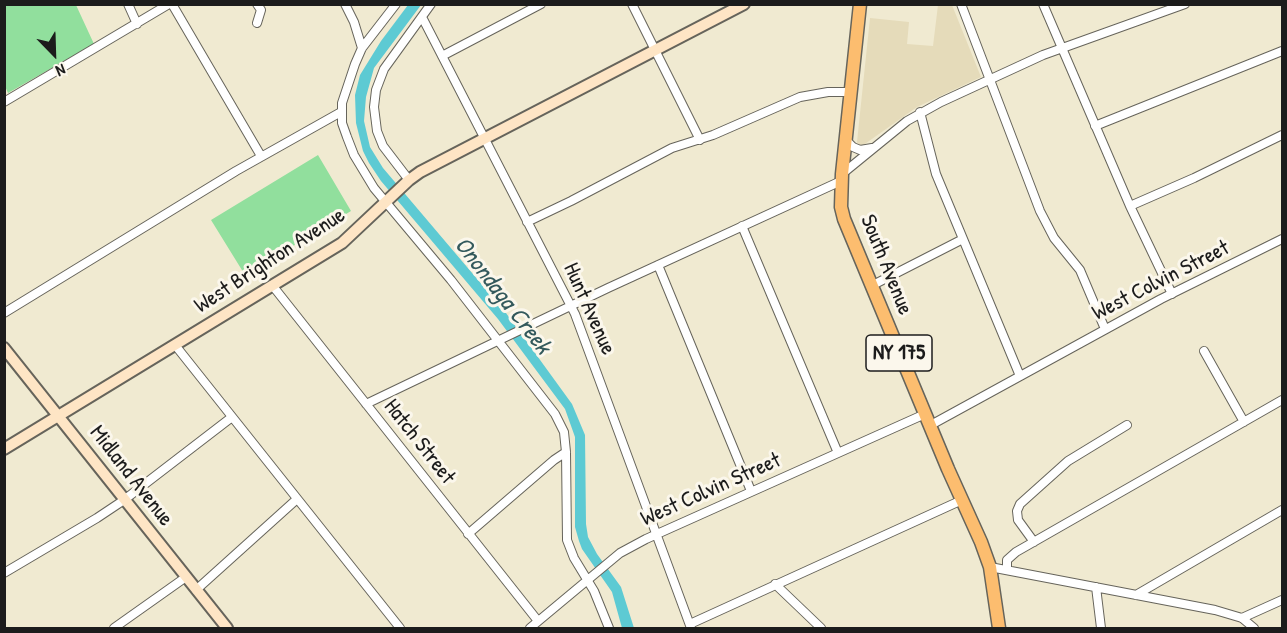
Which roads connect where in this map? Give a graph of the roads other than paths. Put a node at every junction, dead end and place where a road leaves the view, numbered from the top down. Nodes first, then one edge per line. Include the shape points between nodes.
1 (128, 4) edge
2 (171, 4) edge
3 (257, 4) edge
4 (345, 4) edge
5 (396, 4) edge
6 (431, 4) edge
7 (542, 4) edge
8 (632, 4) edge
9 (744, 4) edge
10 (860, 4) edge
11 (961, 4) edge
12 (1043, 4) edge
13 (1185, 4) edge
14 (422, 17) junction
15 (257, 23) dead end
16 (137, 24) junction
17 (362, 48) junction
18 (1061, 48) junction
19 (655, 50) junction
20 (1282, 51) edge
21 (442, 56) junction
22 (989, 80) junction
23 (850, 92) junction
24 (4, 102) edge
25 (341, 112) junction
26 (920, 112) junction
27 (1095, 126) junction
28 (1282, 135) edge
29 (484, 138) junction
30 (845, 139) junction
31 (700, 140) junction
32 (874, 147) junction
33 (261, 156) junction
34 (842, 178) junction
35 (406, 183) junction
36 (388, 200) junction
37 (1130, 206) junction
38 (527, 222) junction
39 (742, 226) junction
40 (963, 239) junction
41 (1282, 240) edge
42 (658, 265) junction
43 (272, 285) junction
44 (871, 286) junction
45 (1172, 294) junction
46 (571, 307) junction
47 (4, 313) edge
48 (1105, 329) junction
49 (502, 339) junction
50 (175, 345) junction
51 (4, 348) edge
52 (1204, 351) dead end
53 (1020, 376) junction
54 (1282, 400) edge
55 (366, 404) junction
56 (58, 416) junction
57 (232, 417) junction
58 (927, 420) junction
59 (1245, 422) junction
60 (1127, 425) dead end
61 (4, 449) edge
62 (566, 452) junction
63 (838, 453) junction
64 (751, 491) junction
65 (297, 499) junction
66 (124, 500) junction
67 (962, 500) junction
68 (1282, 510) edge
69 (468, 534) junction
70 (657, 534) junction
71 (1034, 542) junction
72 (990, 567) junction
73 (1007, 570) junction
74 (4, 573) edge
75 (186, 577) junction
76 (588, 581) junction
77 (775, 584) junction
78 (1096, 586) junction
79 (196, 590) junction
80 (1136, 595) junction
81 (1282, 600) edge
82 (1242, 618) junction
83 (538, 621) junction
84 (690, 626) edge
85 (114, 628) edge
86 (226, 628) edge
87 (400, 628) edge
88 (530, 628) edge
89 (609, 628) edge
90 (820, 628) edge
91 (999, 628) edge
92 (1101, 628) edge
93 (1254, 628) edge

1 - 16 street
2 - 16 street
2 - 33 street
3 - 15 street via 261,10
4 - 17 street
5 - 17 street
6 - 14 street
7 - 21 street
8 - 19 street
9 - 19 street, West Brighton Avenue
10 - 23 main road, South Avenue / NY 175
11 - 22 street
12 - 18 street
13 - 18 street
14 - 21 street, Hunt Avenue
14 - 35 street via 384,69 374,107 377,131
16 - 24 street
17 - 25 street
18 - 22 street
18 - 27 street
19 - 29 street, West Brighton Avenue
19 - 31 street
20 - 27 street
21 - 29 street, Hunt Avenue
22 - 26 street
22 - 48 street via 1047,225 1080,270
23 - 30 main road, South Avenue / NY 175
23 - 31 street via 800,97
25 - 33 street
25 - 36 street via 354,155
26 - 32 street
26 - 40 street via 936,174
27 - 37 street
28 - 37 street
29 - 35 street, West Brighton Avenue
29 - 38 street, Hunt Avenue
30 - 32 street via 860,150
30 - 34 main road, South Avenue / NY 175
31 - 38 street via 672,148
32 - 34 street
33 - 47 street
34 - 39 street
34 - 44 main road, South Avenue / NY 175 via 844,219
35 - 36 street, West Brighton Avenue
36 - 43 street, West Brighton Avenue via 342,243
36 - 49 street
37 - 45 street
38 - 46 street, Hunt Avenue
39 - 42 street
39 - 63 street
40 - 44 street
40 - 53 street
41 - 45 street, West Colvin Street
42 - 46 street
42 - 64 street
43 - 50 street, West Brighton Avenue
43 - 55 street, Hatch Street
44 - 58 main road, South Avenue / NY 175
45 - 48 street, West Colvin Street
46 - 49 street
46 - 70 street, Hunt Avenue
48 - 53 street, West Colvin Street
49 - 55 street
49 - 62 street via 555,414 564,432
50 - 56 street, West Brighton Avenue
50 - 57 street
51 - 56 street, Midland Avenue
52 - 59 street
53 - 58 street, West Colvin Street
54 - 59 street
55 - 69 street, Hatch Street
56 - 61 street, West Brighton Avenue
56 - 66 street, Midland Avenue
57 - 65 street
57 - 66 street
58 - 63 street, West Colvin Street
58 - 67 main road, South Avenue / NY 175
59 - 71 street
60 - 71 street via 1068,461 1020,504 1018,520
62 - 69 street
62 - 76 street via 567,540
63 - 64 street, West Colvin Street
64 - 70 street, West Colvin Street
65 - 79 street
65 - 87 street
66 - 74 street
66 - 75 street, Midland Avenue
67 - 72 main road, South Avenue / NY 175
67 - 77 street
68 - 80 street
69 - 83 street, Hatch Street
70 - 76 street, West Colvin Street via 620,553
70 - 84 street, Hunt Avenue
71 - 73 street via 1009,557
72 - 73 street
72 - 91 main road, South Avenue / NY 175
73 - 78 street
75 - 79 street, Midland Avenue
75 - 85 street
76 - 83 street, West Colvin Street
76 - 89 street
77 - 84 street
77 - 90 street
78 - 80 street
78 - 92 street
79 - 86 street, Midland Avenue
80 - 82 street
81 - 82 street
82 - 93 street
83 - 88 street, West Colvin Street

